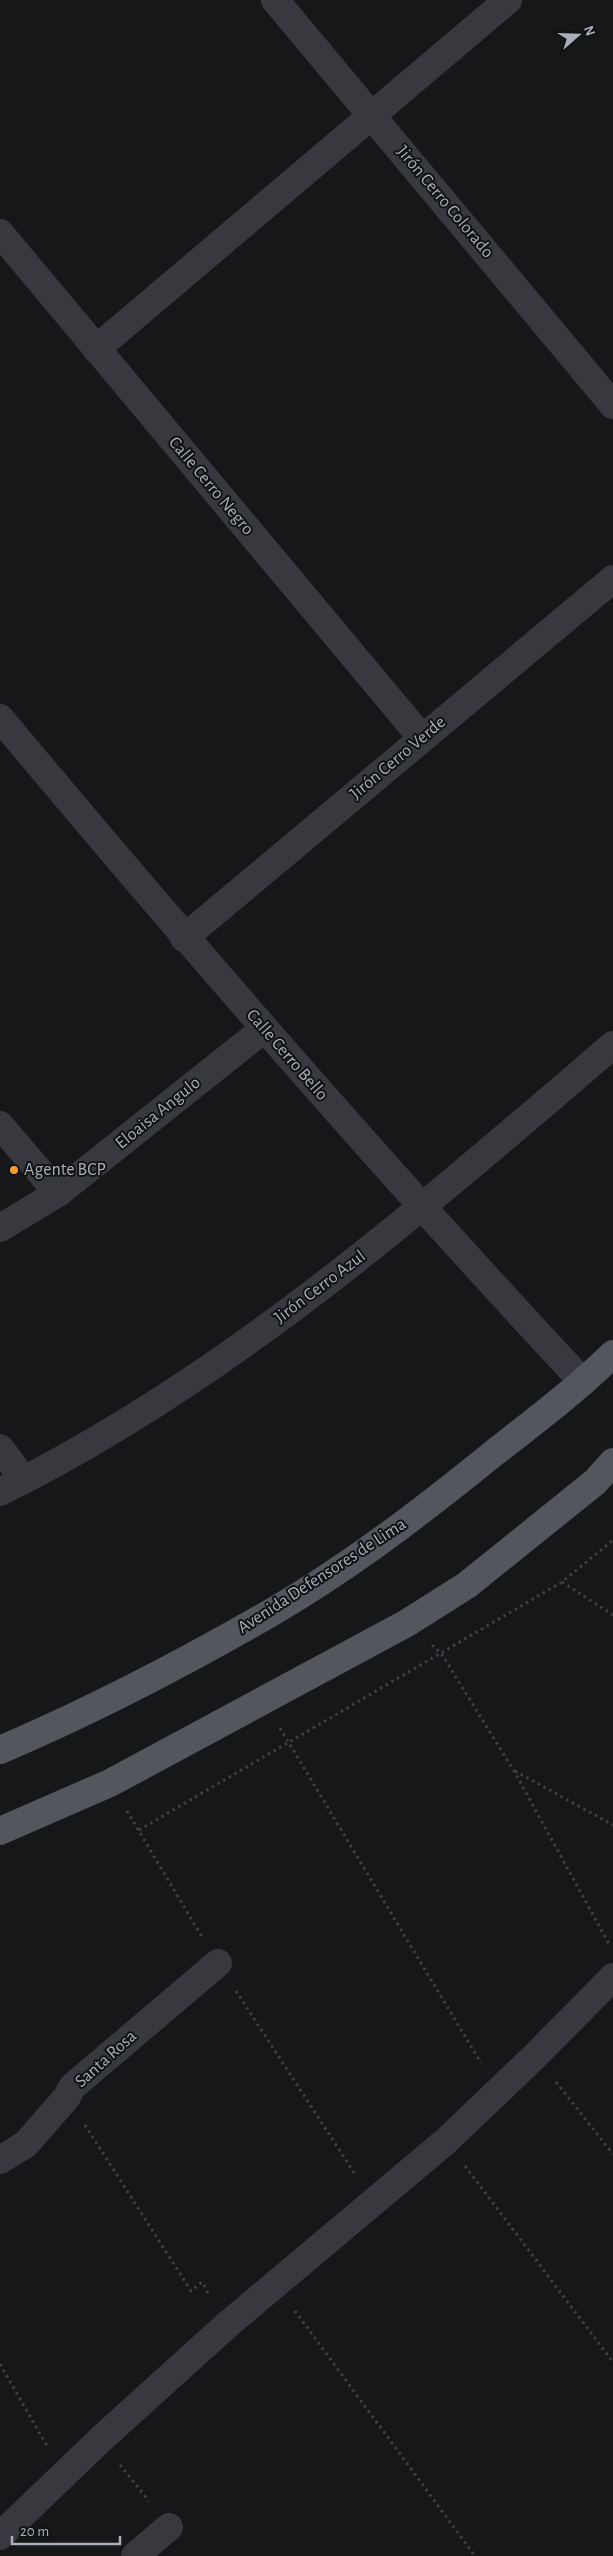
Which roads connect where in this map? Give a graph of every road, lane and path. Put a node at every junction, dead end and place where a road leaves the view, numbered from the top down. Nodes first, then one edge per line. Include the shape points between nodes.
1 (275, 0) edge
2 (508, 0) edge
3 (372, 114) junction
4 (0, 233) edge
5 (96, 349) junction
6 (613, 405) edge
7 (613, 578) edge
8 (0, 718) edge
9 (422, 738) junction
10 (184, 938) junction
11 (264, 1029) junction
12 (613, 1045) edge
13 (0, 1125) edge
14 (58, 1194) junction
15 (422, 1208) junction
16 (0, 1228) edge
17 (613, 1354) edge
18 (583, 1382) junction
19 (0, 1448) edge
20 (613, 1462) edge
21 (12, 1486) edge
22 (613, 1540) edge
23 (562, 1582) junction
24 (613, 1615) edge
25 (407, 1623) junction
26 (441, 1653) junction
27 (264, 1702) junction
28 (290, 1742) junction
29 (0, 1750) edge
30 (514, 1770) junction
31 (110, 1782) junction
32 (613, 1825) edge
33 (138, 1830) junction
34 (0, 1831) edge
35 (613, 1952) edge
36 (218, 1963) junction
37 (613, 1977) edge
38 (535, 2056) junction
39 (498, 2091) junction
40 (67, 2097) junction
41 (446, 2141) junction
42 (613, 2154) edge
43 (0, 2160) edge
44 (374, 2202) junction
45 (276, 2286) junction
46 (227, 2325) junction
47 (613, 2362) edge
48 (0, 2364) edge
49 (101, 2439) junction
50 (63, 2475) junction
51 (169, 2528) joint
52 (0, 2536) edge
53 (135, 2556) edge
54 (475, 2556) edge

1 - 3 street, Jirón Cerro Colorado
2 - 3 street
3 - 5 street
3 - 6 street, Jirón Cerro Colorado
4 - 5 street, Calle Cerro Negro
5 - 9 street, Calle Cerro Negro
7 - 9 street, Jirón Cerro Verde
8 - 10 street, Calle Cerro Bello
9 - 10 street, Jirón Cerro Verde
10 - 11 street, Calle Cerro Bello
11 - 14 street, Eloaisa Angulo
11 - 15 street, Calle Cerro Bello
12 - 15 street, Jirón Cerro Azul
13 - 14 street
14 - 16 street, Eloaisa Angulo
15 - 18 street, Calle Cerro Bello
15 - 21 street, Jirón Cerro Azul via 302,1302 212,1365 108,1433
17 - 18 main road, Avenida Defensores de Lima
18 - 29 main road, Avenida Defensores de Lima via 426,1507 374,1545 261,1618 124,1691
19 - 21 street
20 - 25 main road via 595,1482 466,1585
22 - 23 path
23 - 24 path
23 - 26 path
25 - 26 path
25 - 27 main road
26 - 28 path
26 - 30 path
27 - 28 path
27 - 31 main road
28 - 33 path
28 - 39 path
30 - 32 path
30 - 35 path
31 - 33 path
31 - 34 main road
33 - 36 path
36 - 40 street, Santa Rosa via 103,2059 72,2087
36 - 44 path
37 - 38 street
38 - 39 street
38 - 42 path
39 - 41 street
40 - 43 street, Santa Rosa via 26,2144
40 - 46 path via 191,2291 202,2282
41 - 44 street
41 - 47 path
44 - 45 street
45 - 46 street
45 - 54 path
46 - 49 street
48 - 50 path
49 - 50 street
49 - 51 path
50 - 52 street
51 - 53 street

